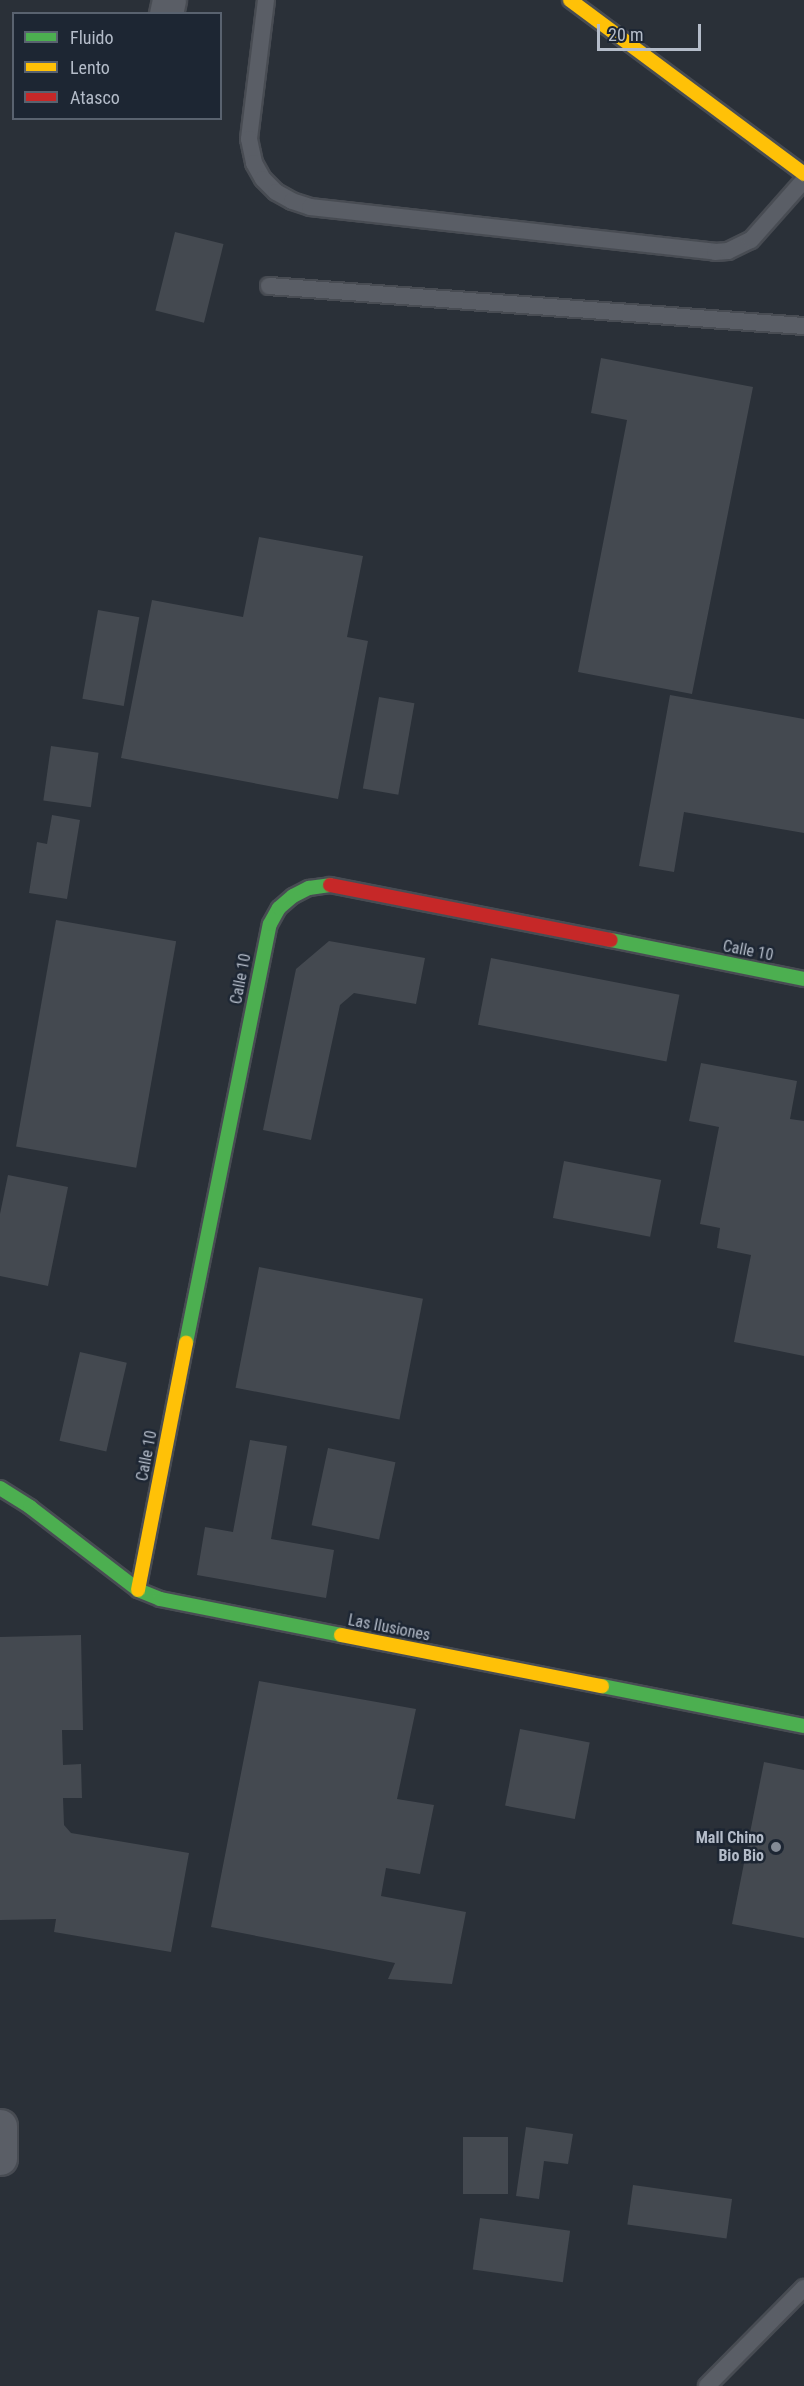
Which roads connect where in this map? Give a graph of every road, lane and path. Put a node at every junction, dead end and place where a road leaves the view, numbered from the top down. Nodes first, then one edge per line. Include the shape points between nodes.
1 (266, 0) edge
2 (570, 0) edge
3 (590, 6) edge
4 (804, 174) edge
5 (804, 180) edge
6 (269, 286) dead end
7 (804, 326) edge
8 (804, 979) edge
9 (0, 1488) edge
10 (138, 1590) junction
11 (804, 1726) edge
12 (0, 2126) edge
13 (0, 2158) edge
14 (804, 2288) edge
15 (707, 2386) edge

1 - 5 lane via 249,139 254,163 263,179 292,201 310,207 715,252 728,251 751,240
2 - 3 street
3 - 4 street
6 - 7 lane
8 - 10 street, Calle 10 via 345,887 309,888 279,908 270,924 263,953
9 - 10 street, Las Ilusiones
10 - 11 street, Las Ilusiones via 186,1606
12 - 13 street
14 - 15 lane

